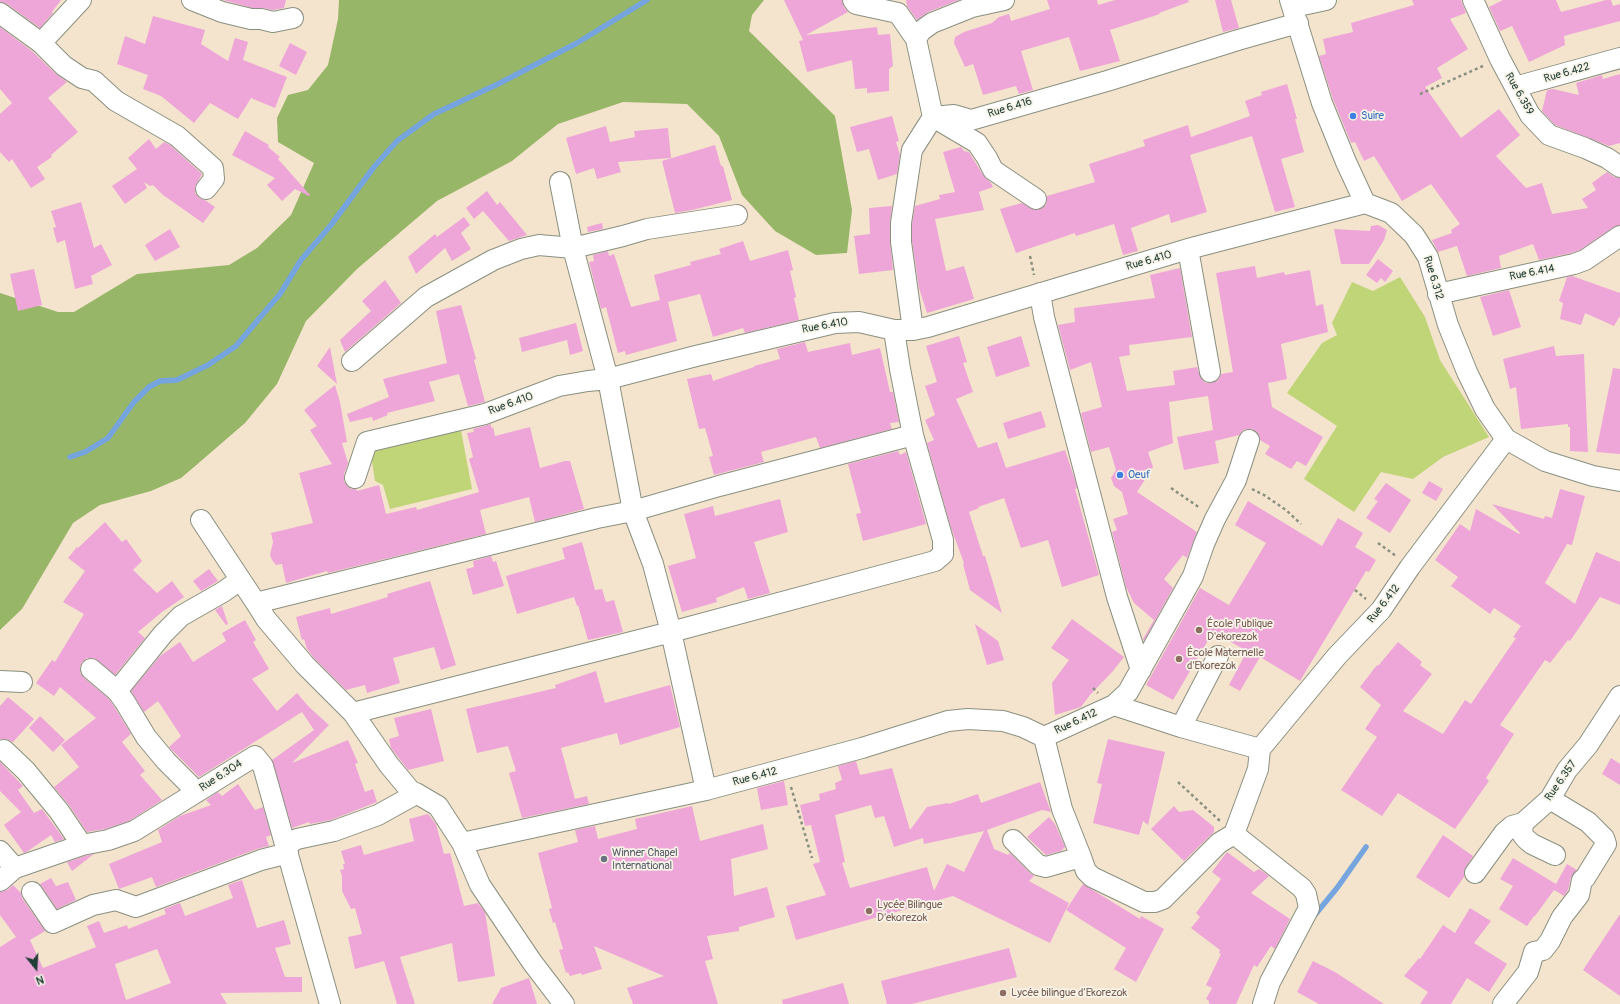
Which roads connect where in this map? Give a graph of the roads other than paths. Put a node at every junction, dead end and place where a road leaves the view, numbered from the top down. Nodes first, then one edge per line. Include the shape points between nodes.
1 (81, 0) edge
2 (192, 0) edge
3 (853, 0) edge
4 (1004, 0) edge
5 (1326, 0) edge
6 (1473, 0) edge
7 (1294, 10) edge
8 (0, 13) edge
9 (293, 18) dead end
10 (916, 38) junction
11 (41, 43) junction
12 (1620, 58) edge
13 (1515, 87) junction
14 (933, 117) junction
15 (1620, 167) edge
16 (560, 182) dead end
17 (206, 189) dead end
18 (1036, 199) dead end
19 (1365, 203) junction
20 (737, 215) dead end
21 (1620, 236) edge
22 (573, 248) junction
23 (1188, 250) junction
24 (1040, 293) junction
25 (1438, 294) junction
26 (903, 330) junction
27 (352, 361) dead end
28 (1210, 372) dead end
29 (608, 379) junction
30 (913, 434) junction
31 (1506, 439) junction
32 (1249, 440) dead end
33 (355, 478) dead end
34 (1620, 481) edge
35 (633, 511) junction
36 (201, 520) dead end
37 (240, 580) junction
38 (256, 603) junction
39 (671, 632) junction
40 (1218, 656) dead end
41 (91, 669) dead end
42 (1141, 670) junction
43 (0, 681) edge
44 (22, 682) dead end
45 (117, 691) junction
46 (1620, 696) edge
47 (1114, 705) junction
48 (353, 713) junction
49 (1181, 727) junction
50 (1044, 737) junction
51 (1260, 749) junction
52 (4, 750) dead end
53 (706, 790) junction
54 (197, 792) junction
55 (414, 796) junction
56 (1550, 800) junction
57 (1523, 823) junction
58 (1234, 834) junction
59 (1013, 840) dead end
60 (462, 843) junction
61 (82, 845) junction
62 (287, 849) junction
63 (0, 851) edge
64 (1555, 855) dead end
65 (1081, 857) junction
66 (15, 868) junction
67 (1475, 873) dead end
68 (0, 881) edge
69 (32, 892) dead end
70 (330, 1004) edge
71 (564, 1004) edge
72 (1263, 1004) edge
73 (1503, 1004) edge

1 - 11 street
2 - 9 street via 222,12 251,19 273,22
3 - 10 street via 856,4 898,13
4 - 10 street via 972,7 932,23
5 - 7 street
6 - 13 street, Rue 6.359
7 - 14 street, Rue 6.416 via 1238,40 1121,77 971,120 954,115
7 - 19 street via 1322,103
8 - 11 street
10 - 14 street
11 - 17 street via 64,66 82,78 94,82 116,101 170,132 213,168 214,179
12 - 13 street, Rue 6.422
13 - 15 street, Rue 6.359 via 1530,116 1549,136 1585,148
14 - 18 street via 977,143 993,170
14 - 26 street via 912,150 901,223
16 - 22 street
19 - 23 street, Rue 6.410
19 - 25 street, Rue 6.312 via 1391,213 1414,234 1428,257
20 - 22 street via 647,229
21 - 25 street, Rue 6.414 via 1586,260 1574,264
22 - 27 street via 539,245 493,260 426,297
22 - 29 street
23 - 24 street, Rue 6.410
23 - 28 street
24 - 26 street, Rue 6.410 via 928,327
24 - 42 street via 1044,317 1117,597
25 - 31 street, Rue 6.312 via 1467,372 1486,409
26 - 29 street, Rue 6.410 via 859,322 835,323
26 - 30 street via 900,369
29 - 33 street, Rue 6.410 via 559,386 485,414 367,442
29 - 35 street
30 - 35 street
30 - 39 street via 943,540 943,554 935,561
31 - 34 street, Rue 6.312 via 1545,461 1593,476
31 - 51 street, Rue 6.412 via 1381,610 1337,656
32 - 42 street, Rue 6.412 via 1236,480 1215,519 1193,576
35 - 38 street
35 - 39 street via 653,564
36 - 37 street
37 - 38 street
37 - 45 street via 182,616 163,634
38 - 48 street via 266,619 305,665
39 - 48 street
39 - 53 street
40 - 49 street
41 - 45 street
42 - 47 street, Rue 6.412 via 1128,692
43 - 44 street
45 - 54 street via 146,737
46 - 56 street, Rue 6.357 via 1588,745 1567,770
47 - 49 street
47 - 50 street, Rue 6.412
48 - 55 street
49 - 51 street
50 - 53 street, Rue 6.412 via 1003,721 948,721 862,748
50 - 65 street via 1062,809
51 - 58 street via 1258,769
52 - 61 street via 26,771
53 - 60 street, Rue 6.412
54 - 61 street, Rue 6.304 via 134,831
54 - 62 street, Rue 6.304 via 255,756 263,766
55 - 60 street via 416,793 438,806
55 - 62 street via 378,815 297,839
56 - 57 street, Rue 6.357
56 - 73 street via 1588,822 1604,838 1606,844 1582,880 1579,895 1562,917 1550,941 1543,950 1534,952 1528,972
57 - 64 street via 1522,834 1526,839 1536,847
57 - 67 street, Rue 6.357 via 1512,826 1504,833
58 - 65 street via 1219,843 1163,899 1155,902 1144,902 1092,876 1086,871
58 - 72 street via 1302,888 1308,901 1309,908 1270,982
59 - 65 street via 1038,865 1046,867
60 - 71 street via 480,884 532,962
61 - 66 street, Rue 6.304
62 - 69 street via 136,907 116,900 93,905 53,923
62 - 70 street, Rue 6.304
63 - 66 street
66 - 68 street, Rue 6.304

